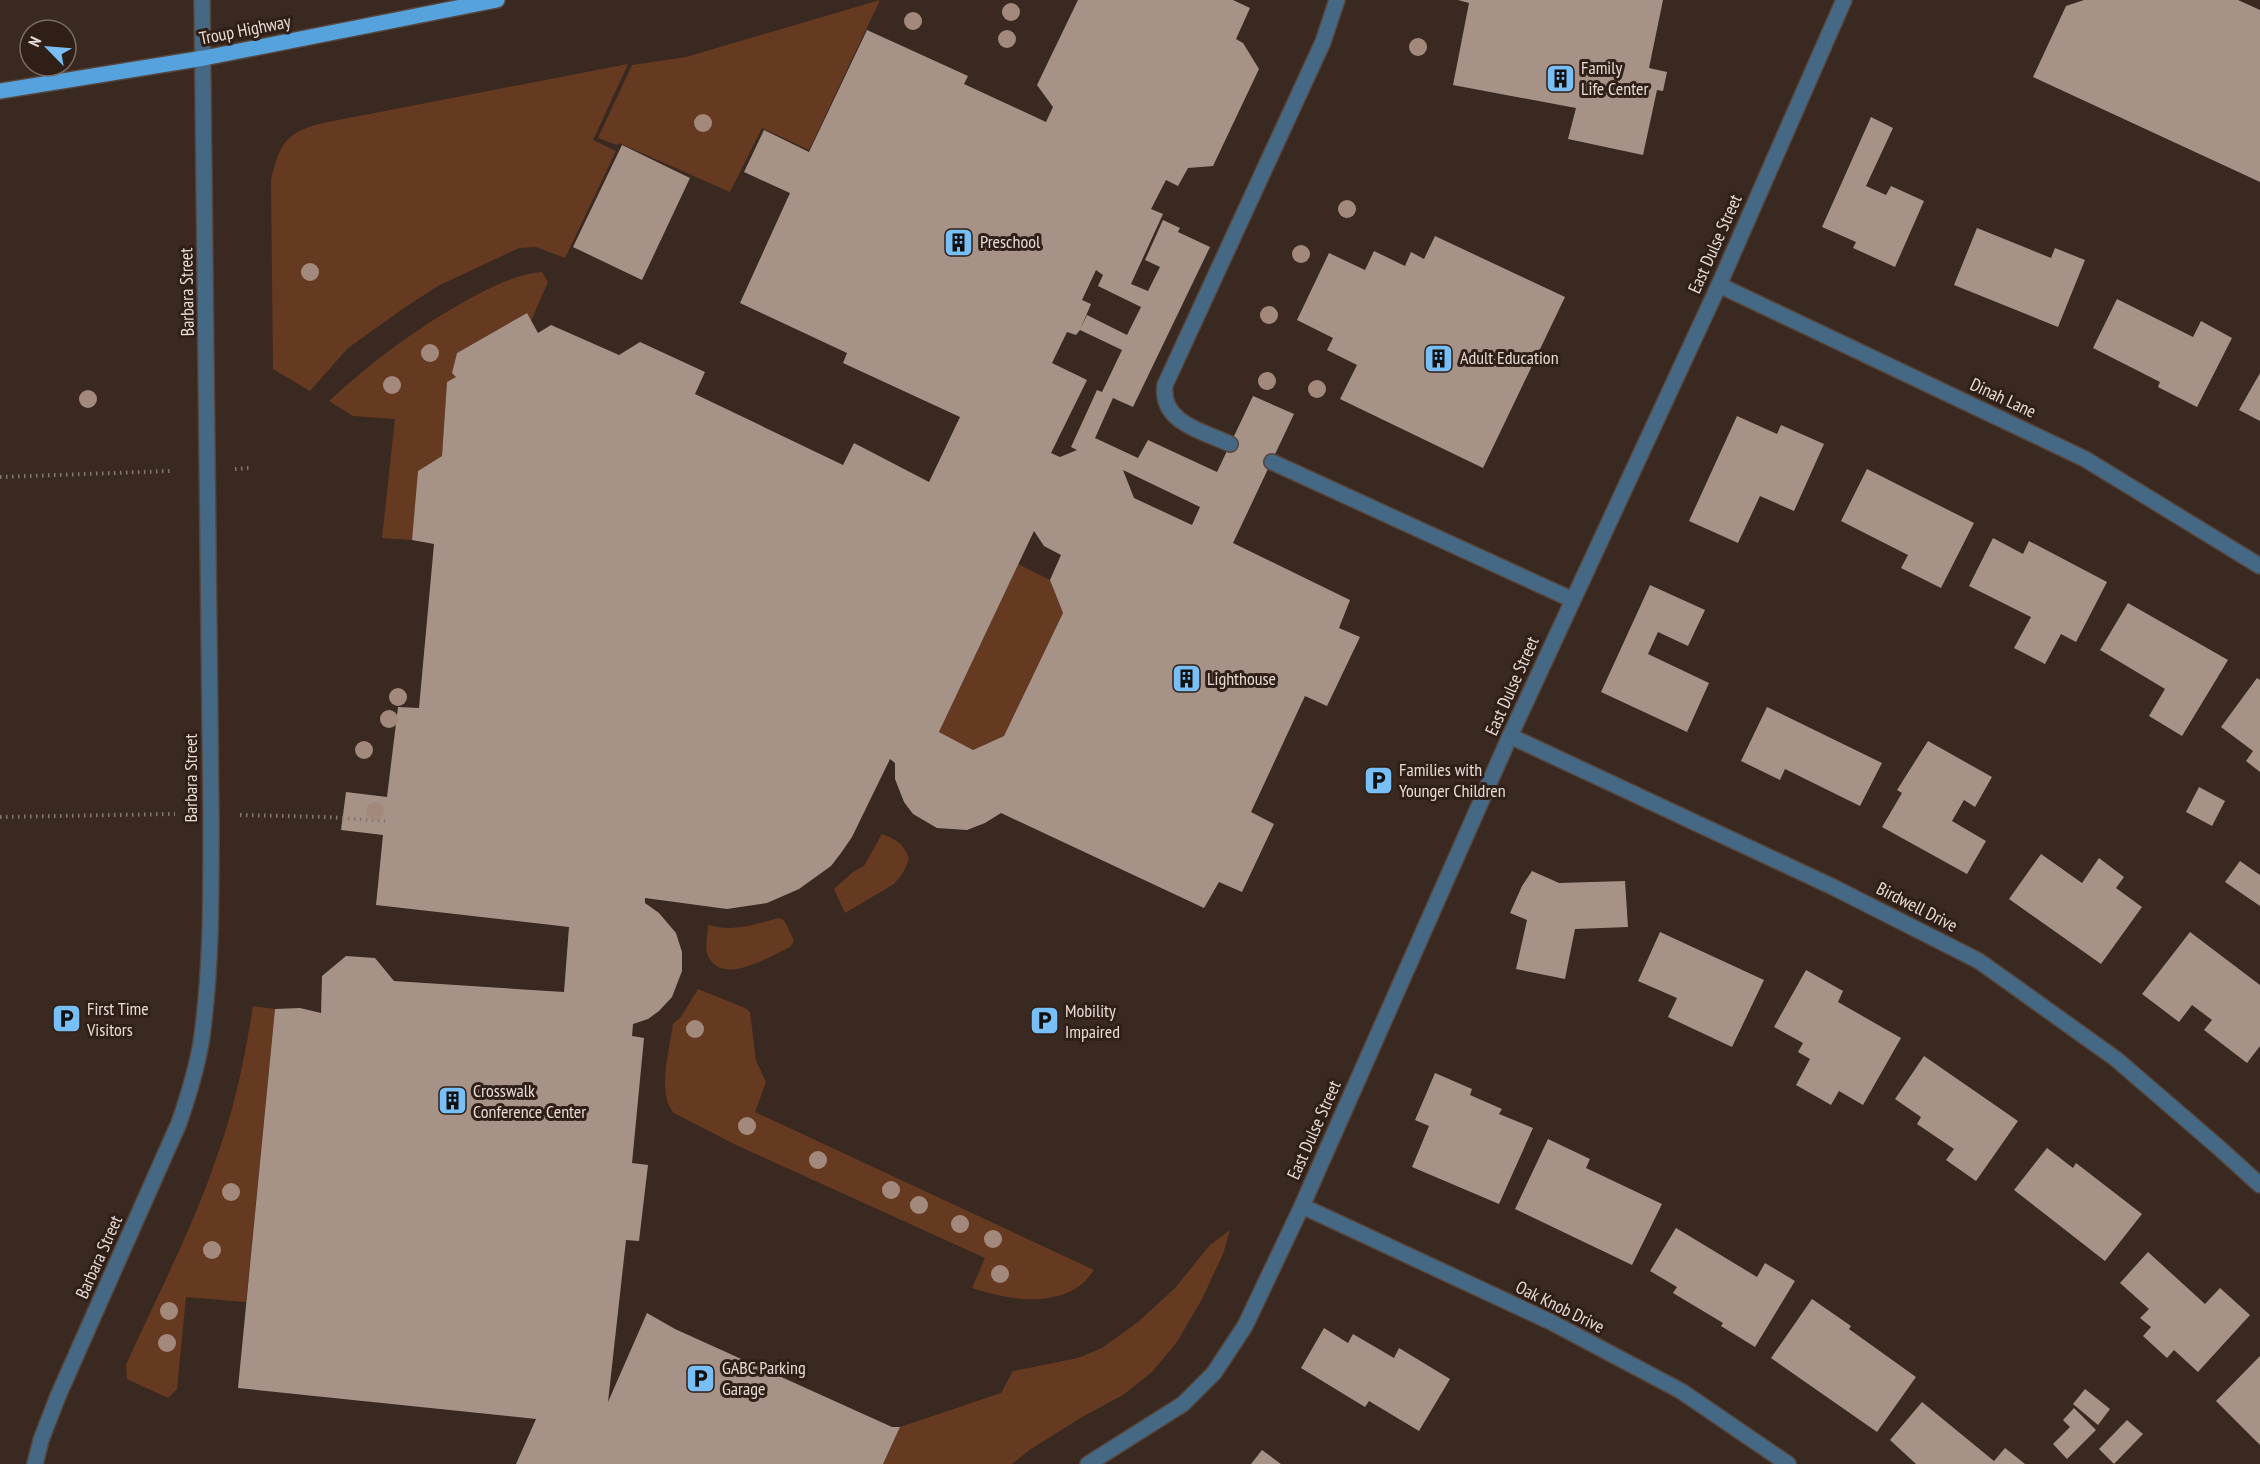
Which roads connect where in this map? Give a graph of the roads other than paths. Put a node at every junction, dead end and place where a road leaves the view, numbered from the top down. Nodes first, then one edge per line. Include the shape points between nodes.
1 (202, 0) edge
2 (496, 0) edge
3 (1337, 0) edge
4 (1844, 0) edge
5 (204, 58) junction
6 (0, 91) edge
7 (1719, 285) junction
8 (1230, 444) dead end
9 (1272, 462) dead end
10 (2260, 566) edge
11 (1573, 600) junction
12 (1510, 736) junction
13 (2260, 1185) edge
14 (1302, 1206) junction
15 (35, 1464) edge
16 (1088, 1464) edge
17 (1788, 1464) edge

1 - 5 street, Barbara Street
2 - 5 main road, Troup Highway
3 - 8 street via 1318,52 1165,386 1164,400 1173,414 1185,424
4 - 7 street, East Dulse Street
5 - 6 main road, Troup Highway
5 - 15 street, Barbara Street via 211,814 210,939 201,1044 179,1123 58,1396
7 - 10 street, Dinah Lane via 2085,459
7 - 11 street, East Dulse Street
9 - 11 street
11 - 12 street, East Dulse Street
12 - 13 street, Birdwell Drive via 1833,887 1979,961 2116,1059
12 - 14 street, East Dulse Street
14 - 16 street, East Dulse Street via 1245,1326 1214,1372 1183,1404
14 - 17 street, Oak Knob Drive via 1551,1322 1682,1391

